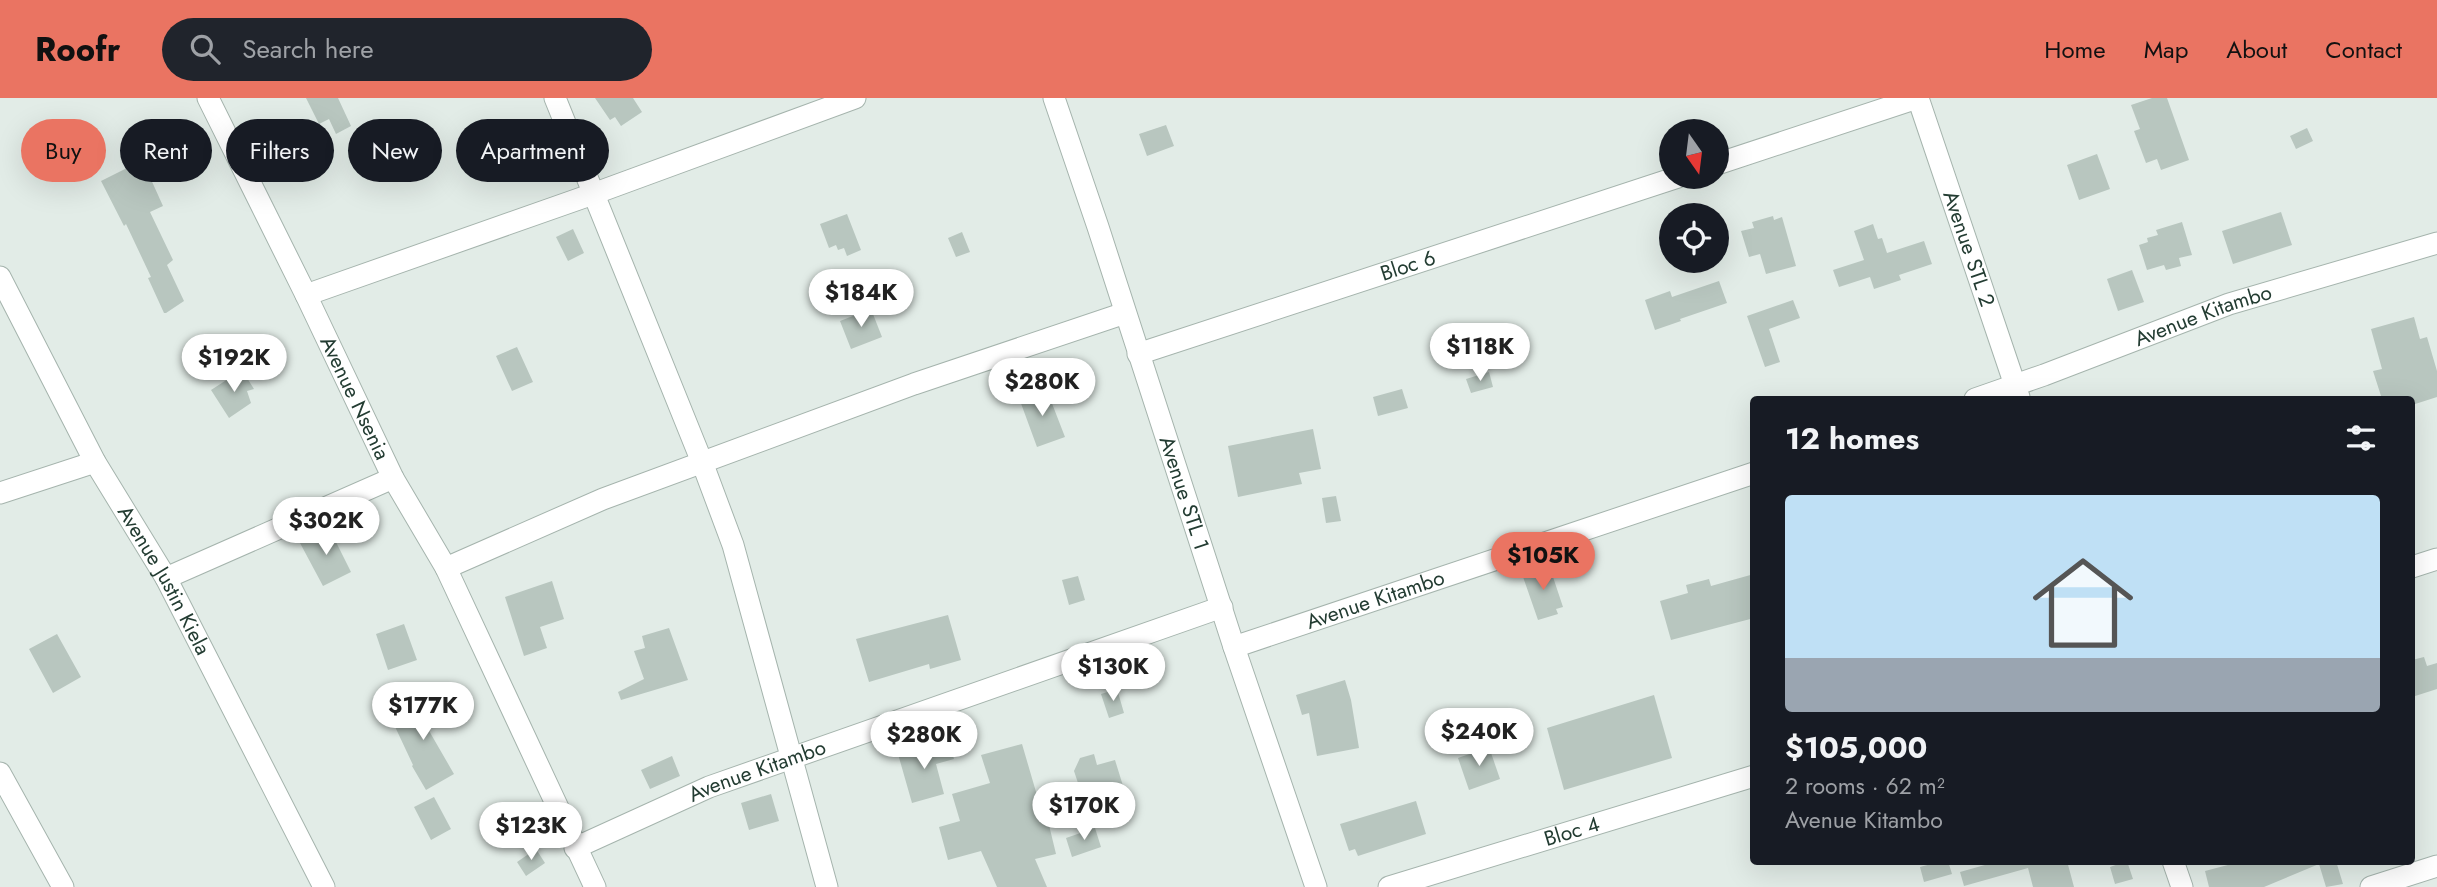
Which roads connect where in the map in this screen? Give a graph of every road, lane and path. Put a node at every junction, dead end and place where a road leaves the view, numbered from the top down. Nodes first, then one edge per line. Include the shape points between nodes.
1 (208, 98) edge
2 (555, 98) edge
3 (855, 98) edge
4 (1054, 98) edge
5 (1918, 98) edge
6 (1729, 160) edge
7 (1659, 183) edge
8 (593, 194) junction
9 (2437, 243) edge
10 (0, 277) edge
11 (306, 295) junction
12 (1125, 313) junction
13 (1138, 355) junction
14 (2018, 392) edge
15 (1993, 396) edge
16 (95, 462) junction
17 (702, 462) junction
18 (1750, 474) edge
19 (393, 478) junction
20 (0, 493) edge
21 (2437, 559) edge
22 (2415, 566) edge
23 (446, 568) junction
24 (166, 578) junction
25 (1222, 607) junction
26 (1234, 647) junction
27 (793, 758) junction
28 (0, 773) edge
29 (1750, 777) edge
30 (575, 848) junction
31 (2175, 865) edge
32 (2437, 866) edge
33 (63, 887) edge
34 (324, 887) edge
35 (595, 887) edge
36 (827, 887) edge
37 (1316, 887) edge
38 (1389, 887) edge
39 (2182, 887) edge
40 (2371, 887) edge

1 - 11 street, Avenue Nsenia
2 - 8 street
3 - 8 street
4 - 12 street, Avenue STL 1
5 - 6 street
5 - 14 street, Avenue STL 2
7 - 13 street, Bloc 6
8 - 11 street
8 - 17 street
9 - 14 street, Avenue Kitambo via 2229,304
10 - 16 street, Avenue Justin Kiela
11 - 19 street, Avenue Nsenia
12 - 13 street, Avenue STL 1
12 - 17 street
13 - 25 street, Avenue STL 1
14 - 15 street, Avenue Kitambo
16 - 20 street
16 - 24 street, Avenue Justin Kiela
17 - 23 street via 603,499
17 - 27 street via 733,545
18 - 26 street, Avenue Kitambo
19 - 23 street, Avenue Nsenia
19 - 24 street
21 - 22 street
23 - 30 street, Avenue Nsenia
24 - 34 street, Avenue Justin Kiela
25 - 26 street, Avenue STL 1
25 - 27 street, Avenue Kitambo
26 - 37 street, Avenue STL 1
27 - 30 street, Avenue Kitambo via 709,787
27 - 36 street
28 - 33 street
29 - 38 street, Bloc 4
30 - 35 street, Avenue Nsenia
31 - 39 street
32 - 40 street

